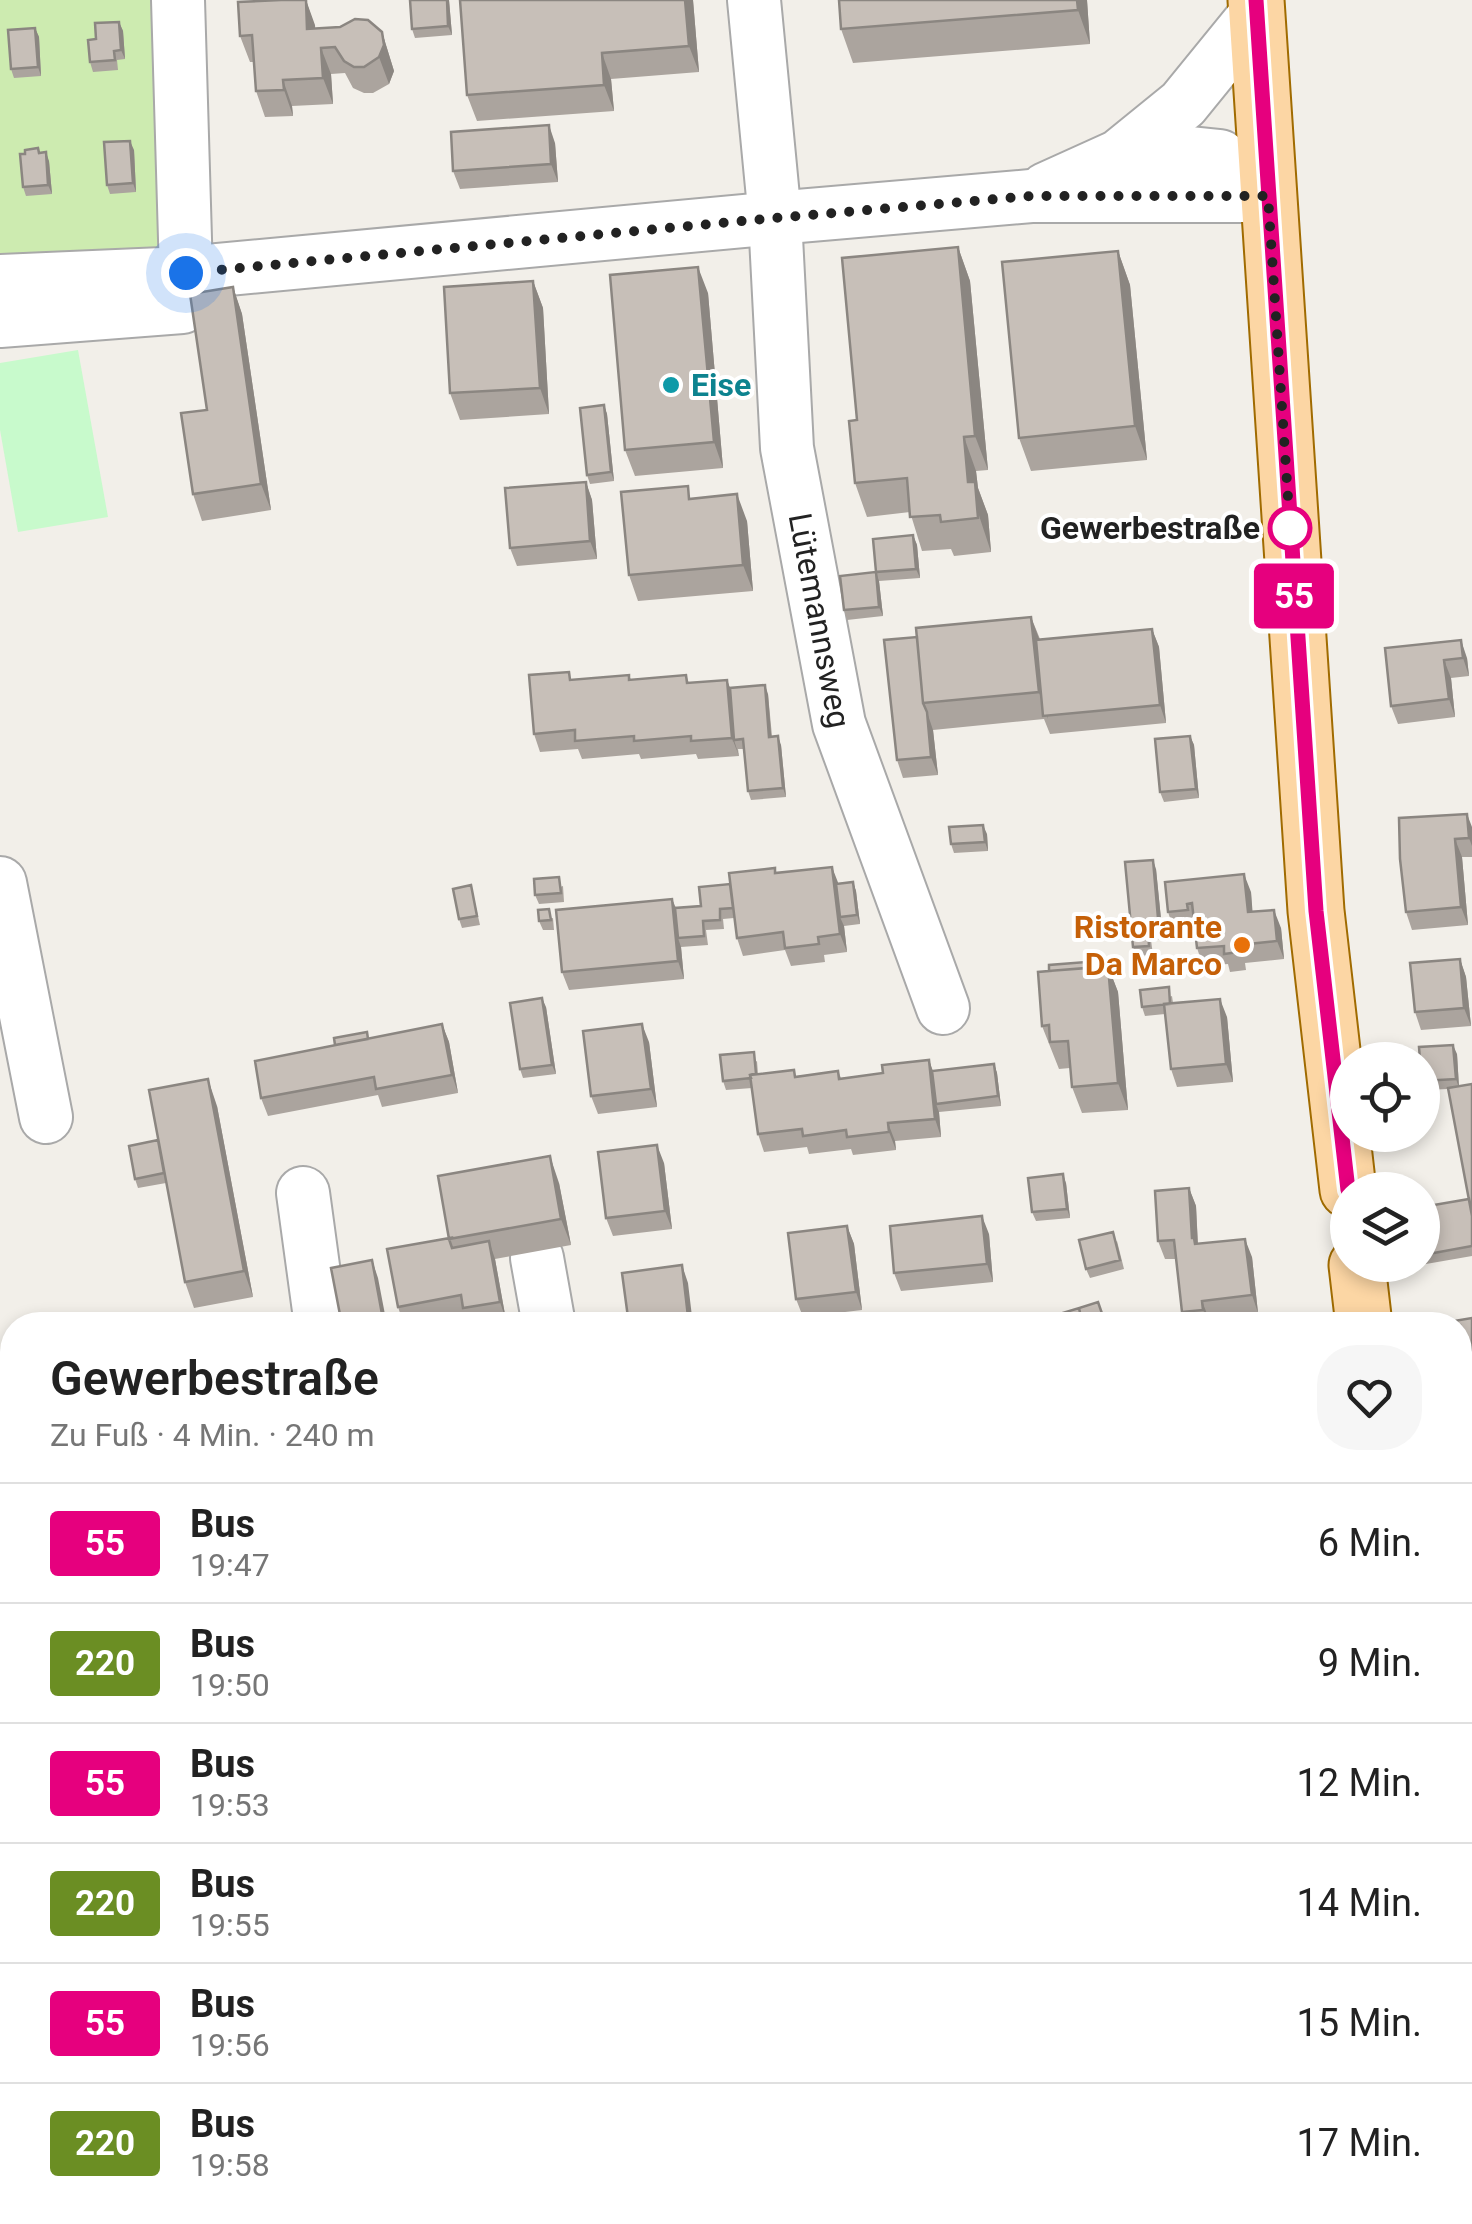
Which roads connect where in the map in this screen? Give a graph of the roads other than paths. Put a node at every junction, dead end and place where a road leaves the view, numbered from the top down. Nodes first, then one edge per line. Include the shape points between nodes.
1 (178, 0) edge
2 (754, 0) edge
3 (1257, 6) edge
4 (1119, 156) junction
5 (1032, 196) junction
6 (1268, 196) junction
7 (775, 218) junction
8 (186, 273) junction
9 (0, 282) edge
10 (0, 321) edge
11 (0, 883) edge
12 (944, 1008) dead end
13 (46, 1117) dead end
14 (1346, 1172) edge
15 (303, 1193) dead end
16 (537, 1258) dead end
17 (1359, 1282) edge
18 (320, 1312) edge
19 (547, 1312) edge
20 (1362, 1312) edge

1 - 8 street
2 - 7 street, Lütemannsweg
3 - 4 street via 1183,104
3 - 6 main road
4 - 5 street
4 - 6 street via 1220,156
5 - 6 street
5 - 7 street
6 - 14 main road via 1316,911
7 - 8 street
7 - 12 street, Lütemannsweg via 787,448 839,724
8 - 9 street
8 - 10 street via 182,307
11 - 13 street
15 - 18 street
16 - 19 street
17 - 20 main road

